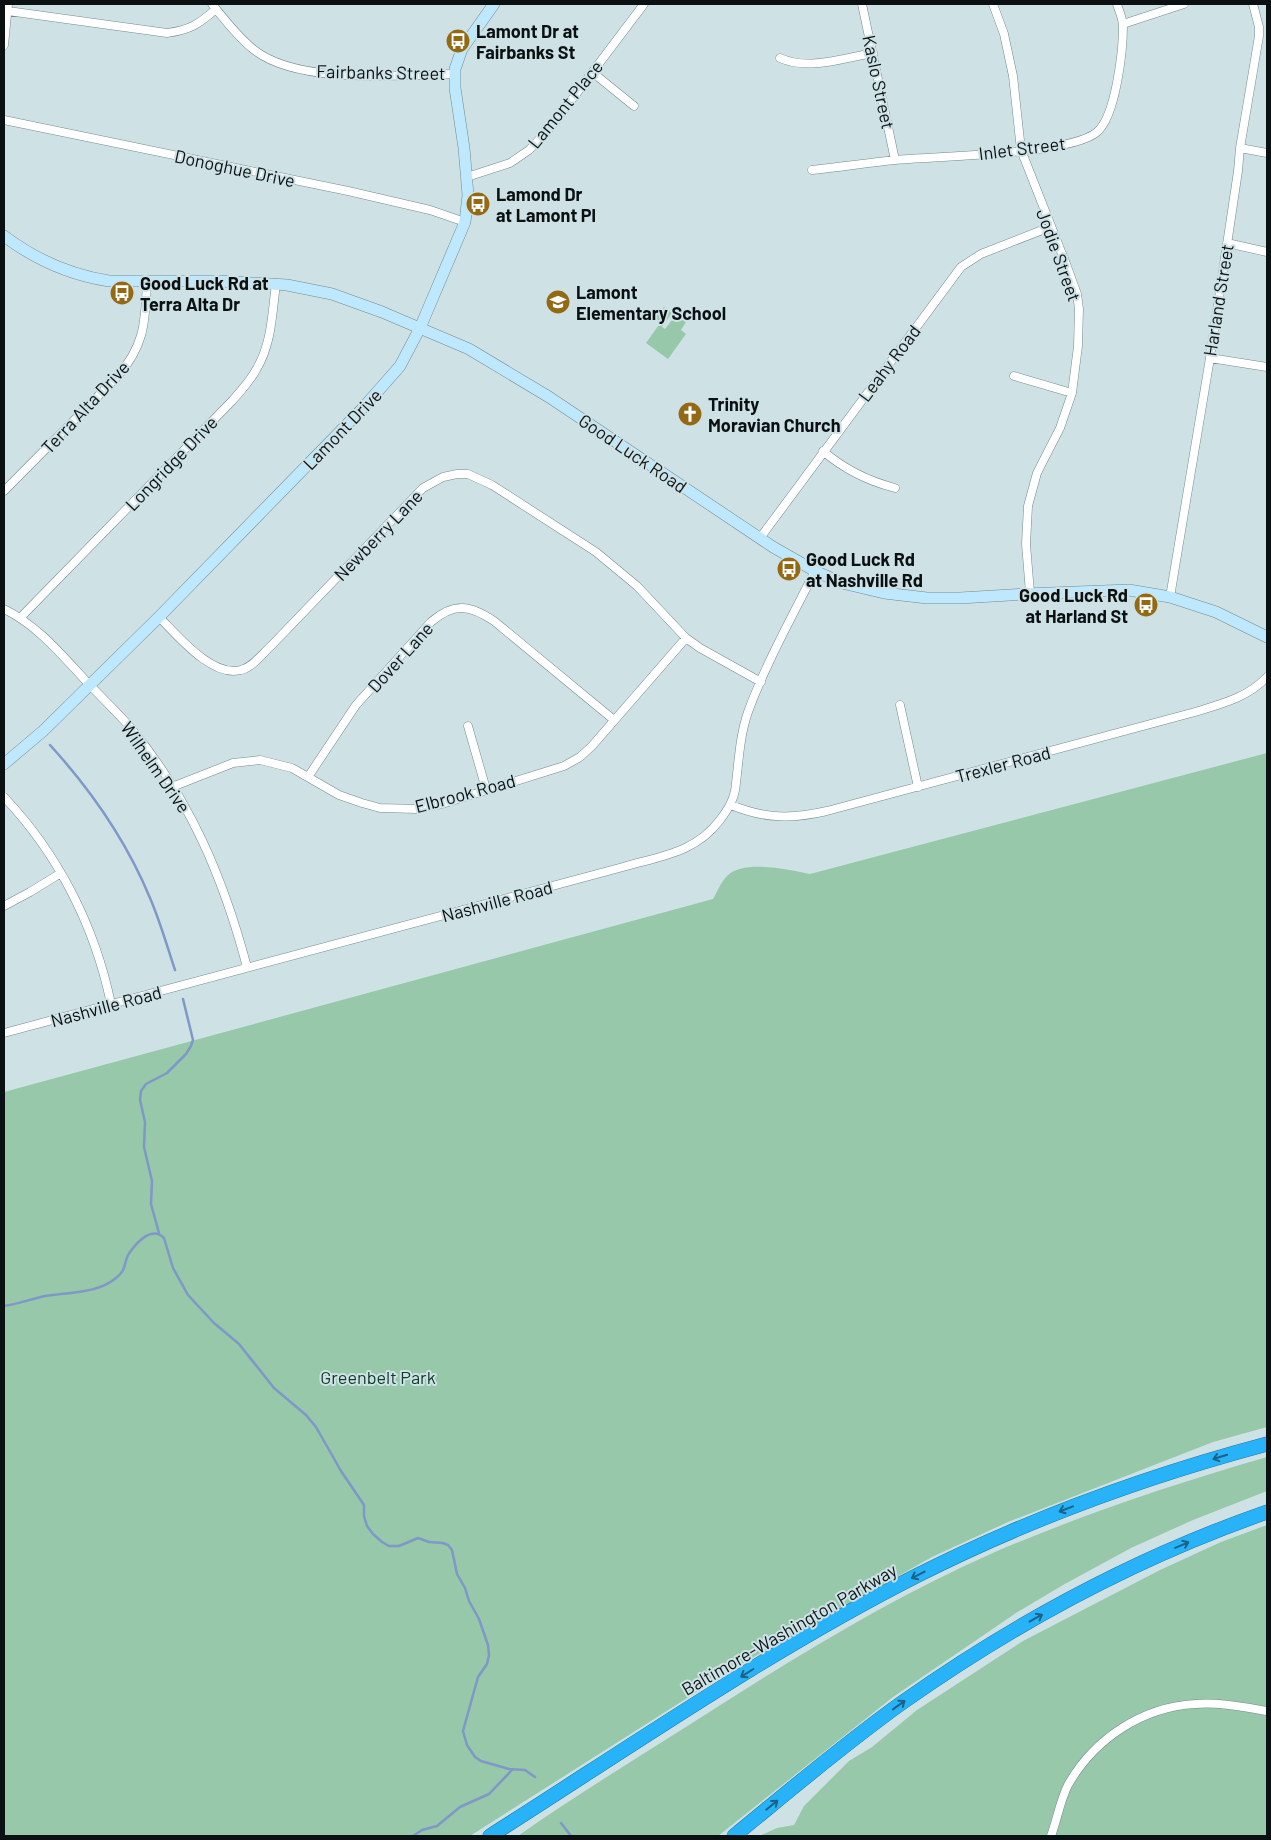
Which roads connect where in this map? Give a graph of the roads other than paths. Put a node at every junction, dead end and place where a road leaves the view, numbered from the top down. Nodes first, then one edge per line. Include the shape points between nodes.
1 (494, 4) edge
2 (644, 4) edge
3 (862, 4) edge
4 (993, 4) edge
5 (1117, 4) edge
6 (1184, 4) edge
7 (1253, 4) edge
8 (8, 7) edge
9 (214, 7) edge
10 (1123, 24) junction
11 (1263, 37) edge
12 (4, 45) edge
13 (873, 53) junction
14 (780, 58) dead end
15 (592, 72) junction
16 (455, 74) junction
17 (634, 106) dead end
18 (4, 120) edge
19 (1240, 148) junction
20 (1021, 150) junction
21 (1267, 153) edge
22 (895, 160) junction
23 (812, 170) dead end
24 (467, 177) junction
25 (466, 222) junction
26 (1050, 227) junction
27 (4, 236) edge
28 (1227, 243) junction
29 (1267, 252) edge
30 (147, 282) junction
31 (276, 284) junction
32 (420, 328) junction
33 (1210, 358) junction
34 (1267, 367) edge
35 (1014, 376) dead end
36 (1072, 393) junction
37 (823, 451) junction
38 (895, 488) dead end
39 (4, 491) edge
40 (760, 538) junction
41 (815, 571) junction
42 (1030, 594) junction
43 (1170, 597) junction
44 (4, 609) edge
45 (21, 617) junction
46 (160, 617) junction
47 (1267, 637) edge
48 (686, 638) junction
49 (1267, 677) edge
50 (761, 682) junction
51 (90, 685) junction
52 (900, 704) dead end
53 (614, 720) junction
54 (468, 726) dead end
55 (4, 764) edge
56 (308, 777) junction
57 (172, 787) junction
58 (918, 787) junction
59 (486, 789) junction
60 (4, 798) edge
61 (731, 806) junction
62 (61, 873) junction
63 (4, 906) edge
64 (247, 967) junction
65 (111, 1004) junction
66 (4, 1033) edge
67 (1267, 1444) edge
68 (1267, 1512) edge
69 (1267, 1711) edge
70 (490, 1836) edge
71 (734, 1836) edge
72 (1051, 1836) edge

1 - 16 main road, Lamont Drive via 462,49
2 - 15 street, Lamont Place
3 - 13 street, Kaslo Street
4 - 20 street, Jodie Street via 1004,34 1013,76
5 - 10 street, Inlet Street
6 - 10 street
7 - 11 street, Harland Street
8 - 9 street via 167,32 188,30 205,19
8 - 12 street
9 - 16 street, Fairbanks Street via 253,49 283,65 325,73
10 - 20 street, Inlet Street via 1114,94 1102,127 1089,138 1075,142
11 - 19 street, Harland Street
13 - 14 street via 817,64
13 - 22 street, Kaslo Street
15 - 17 street
15 - 24 street, Lamont Place via 551,127 528,150 510,164
16 - 24 main road, Lamont Drive via 454,88
18 - 25 street, Donoghue Drive via 348,190
19 - 21 street
19 - 28 street, Harland Street
20 - 22 street, Inlet Street
20 - 26 street, Jodie Street
22 - 23 street, Inlet Street
24 - 25 main road, Lamont Drive
25 - 32 main road, Lamont Drive
26 - 36 street, Jodie Street via 1072,279 1079,309
26 - 37 street, Leahy Road via 981,254 961,266
27 - 30 main road, Good Luck Road via 48,263 79,275 109,281
28 - 29 street
28 - 33 street, Harland Street
30 - 31 main road, Good Luck Road
30 - 39 street, Terra Alta Drive via 142,336 128,363
31 - 32 main road, Good Luck Road via 332,294
31 - 45 street, Longridge Drive via 266,349 249,382
32 - 40 main road, Good Luck Road via 469,349 521,380
32 - 46 main road, Lamont Drive via 392,377
33 - 34 street
33 - 43 street, Harland Street
35 - 36 street
36 - 42 street, Jodie Street via 1030,495 1026,544
37 - 38 street via 855,474
37 - 40 street, Leahy Road
40 - 41 main road, Good Luck Road
41 - 42 main road, Good Luck Road via 850,585 904,596 960,598
41 - 50 street, Nashville Road
42 - 43 main road, Good Luck Road via 1129,590
43 - 47 main road, Good Luck Road via 1223,615
44 - 45 street, Wilhelm Drive
45 - 51 street, Wilhelm Drive
46 - 48 street, Newberry Lane via 211,664 232,671 241,670 271,646 423,488 443,477 462,474 492,485 596,552 637,586
46 - 51 main road, Lamont Drive
48 - 50 street, Newberry Lane
48 - 53 street, Elbrook Road
49 - 58 street, Trexler Road via 1244,696 1227,702
50 - 61 street, Nashville Road via 741,737
51 - 55 main road, Lamont Drive via 44,731
51 - 57 street, Wilhelm Drive via 130,728
52 - 58 street
53 - 56 street, Dover Lane via 494,621 472,609 456,608 430,622 356,705
53 - 59 street, Elbrook Road via 592,746 564,766
54 - 59 street
56 - 57 street, Elbrook Road via 273,762 247,760
56 - 59 street, Elbrook Road via 339,795 380,808 417,809
57 - 64 street, Wilhelm Drive via 215,867
58 - 61 street, Trexler Road via 802,817 751,813
60 - 62 street via 34,831
61 - 64 street, Nashville Road via 706,836 684,849
62 - 63 street
62 - 65 street via 94,940
64 - 65 street, Nashville Road
65 - 66 street, Nashville Road
67 -> 70 highway, Baltimore-Washington Parkway via 1100,1496 1040,1519 918,1575 811,1633
71 -> 68 highway via 902,1702 1017,1628 1135,1566
69 - 72 street via 1227,1704 1170,1707 1111,1734 1081,1765 1067,1787

